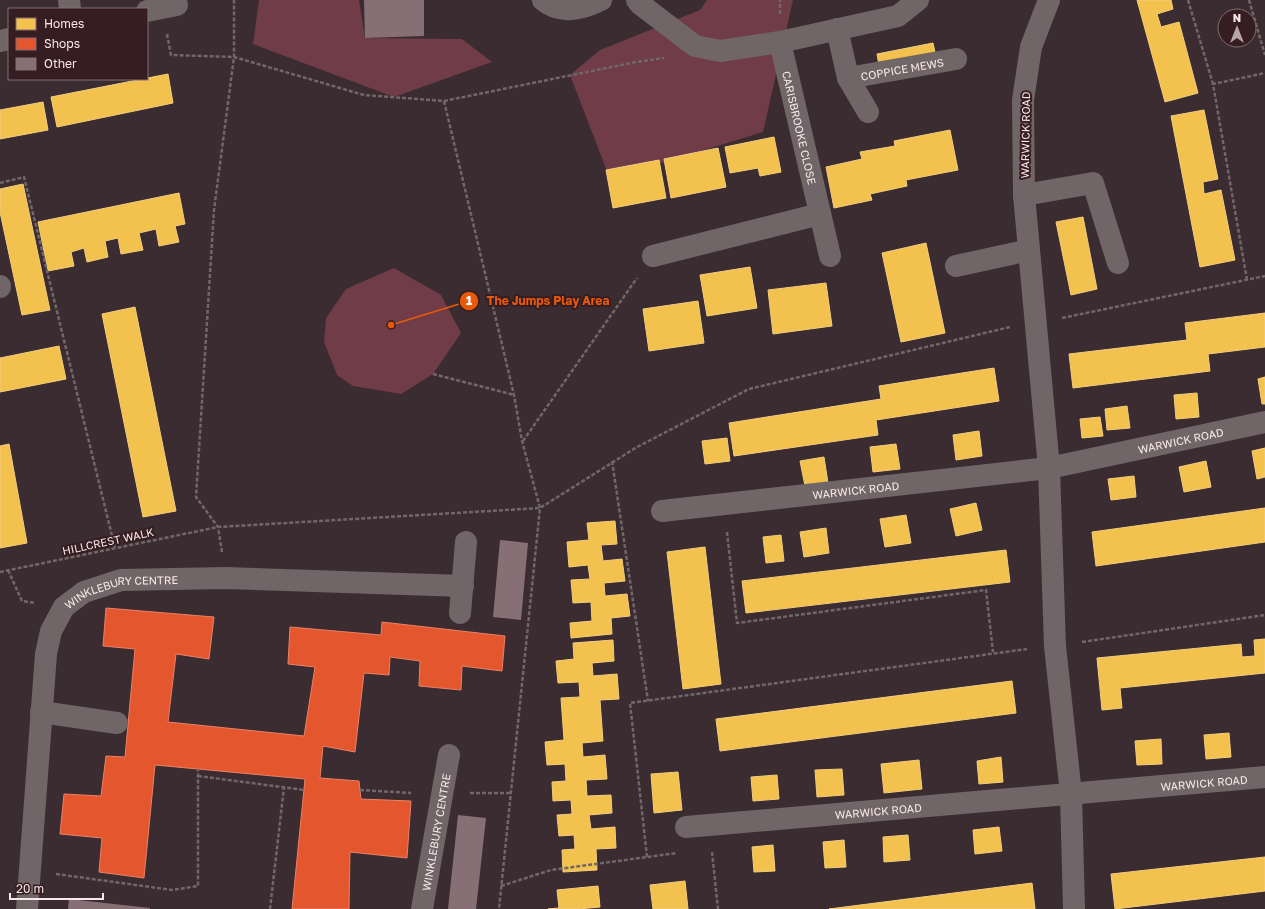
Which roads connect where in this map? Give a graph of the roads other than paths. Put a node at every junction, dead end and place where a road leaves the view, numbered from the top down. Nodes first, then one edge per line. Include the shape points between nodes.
1 (543, 0) edge
2 (601, 0) edge
3 (637, 0) edge
4 (918, 0) edge
5 (1049, 0) edge
6 (837, 29) junction
7 (780, 42) junction
8 (956, 59) dead end
9 (848, 78) junction
10 (868, 112) dead end
11 (1024, 195) junction
12 (820, 214) junction
13 (1029, 250) junction
14 (653, 256) road end
15 (830, 256) dead end
16 (1118, 263) dead end
17 (956, 266) dead end
18 (1265, 422) edge
19 (1050, 468) junction
20 (662, 511) dead end
21 (466, 542) dead end
22 (463, 586) junction
23 (460, 613) dead end
24 (41, 712) junction
25 (117, 723) dead end
26 (449, 755) dead end
27 (1265, 777) edge
28 (1071, 794) junction
29 (686, 827) dead end
30 (27, 909) edge
31 (422, 909) edge
32 (1074, 909) edge

1 - 2 street via 566,10 588,6
3 - 7 street via 695,46 720,51
4 - 6 street via 898,16
5 - 11 street, WARWICK ROAD via 1031,48 1023,100
6 - 7 street
6 - 9 street, COPPICE MEWS
7 - 12 street, CARISBROOKE CLOSE
8 - 9 street, COPPICE MEWS
9 - 10 street, COPPICE MEWS
11 - 13 street, WARWICK ROAD
11 - 16 street via 1093,183
12 - 14 street
12 - 15 street, CARISBROOKE CLOSE
13 - 17 street
13 - 19 street, WARWICK ROAD
18 - 19 street, WARWICK ROAD
19 - 20 street, WARWICK ROAD
19 - 28 street, WARWICK ROAD via 1055,646
21 - 22 street
22 - 23 street
22 - 24 street, WINKLEBURY CENTRE via 226,578 121,580 84,592 64,607 51,631 46,654
24 - 25 street
24 - 30 street, WINKLEBURY CENTRE
26 - 31 street, WINKLEBURY CENTRE
27 - 28 street, WARWICK ROAD
28 - 29 street, WARWICK ROAD
28 - 32 street, WARWICK ROAD

